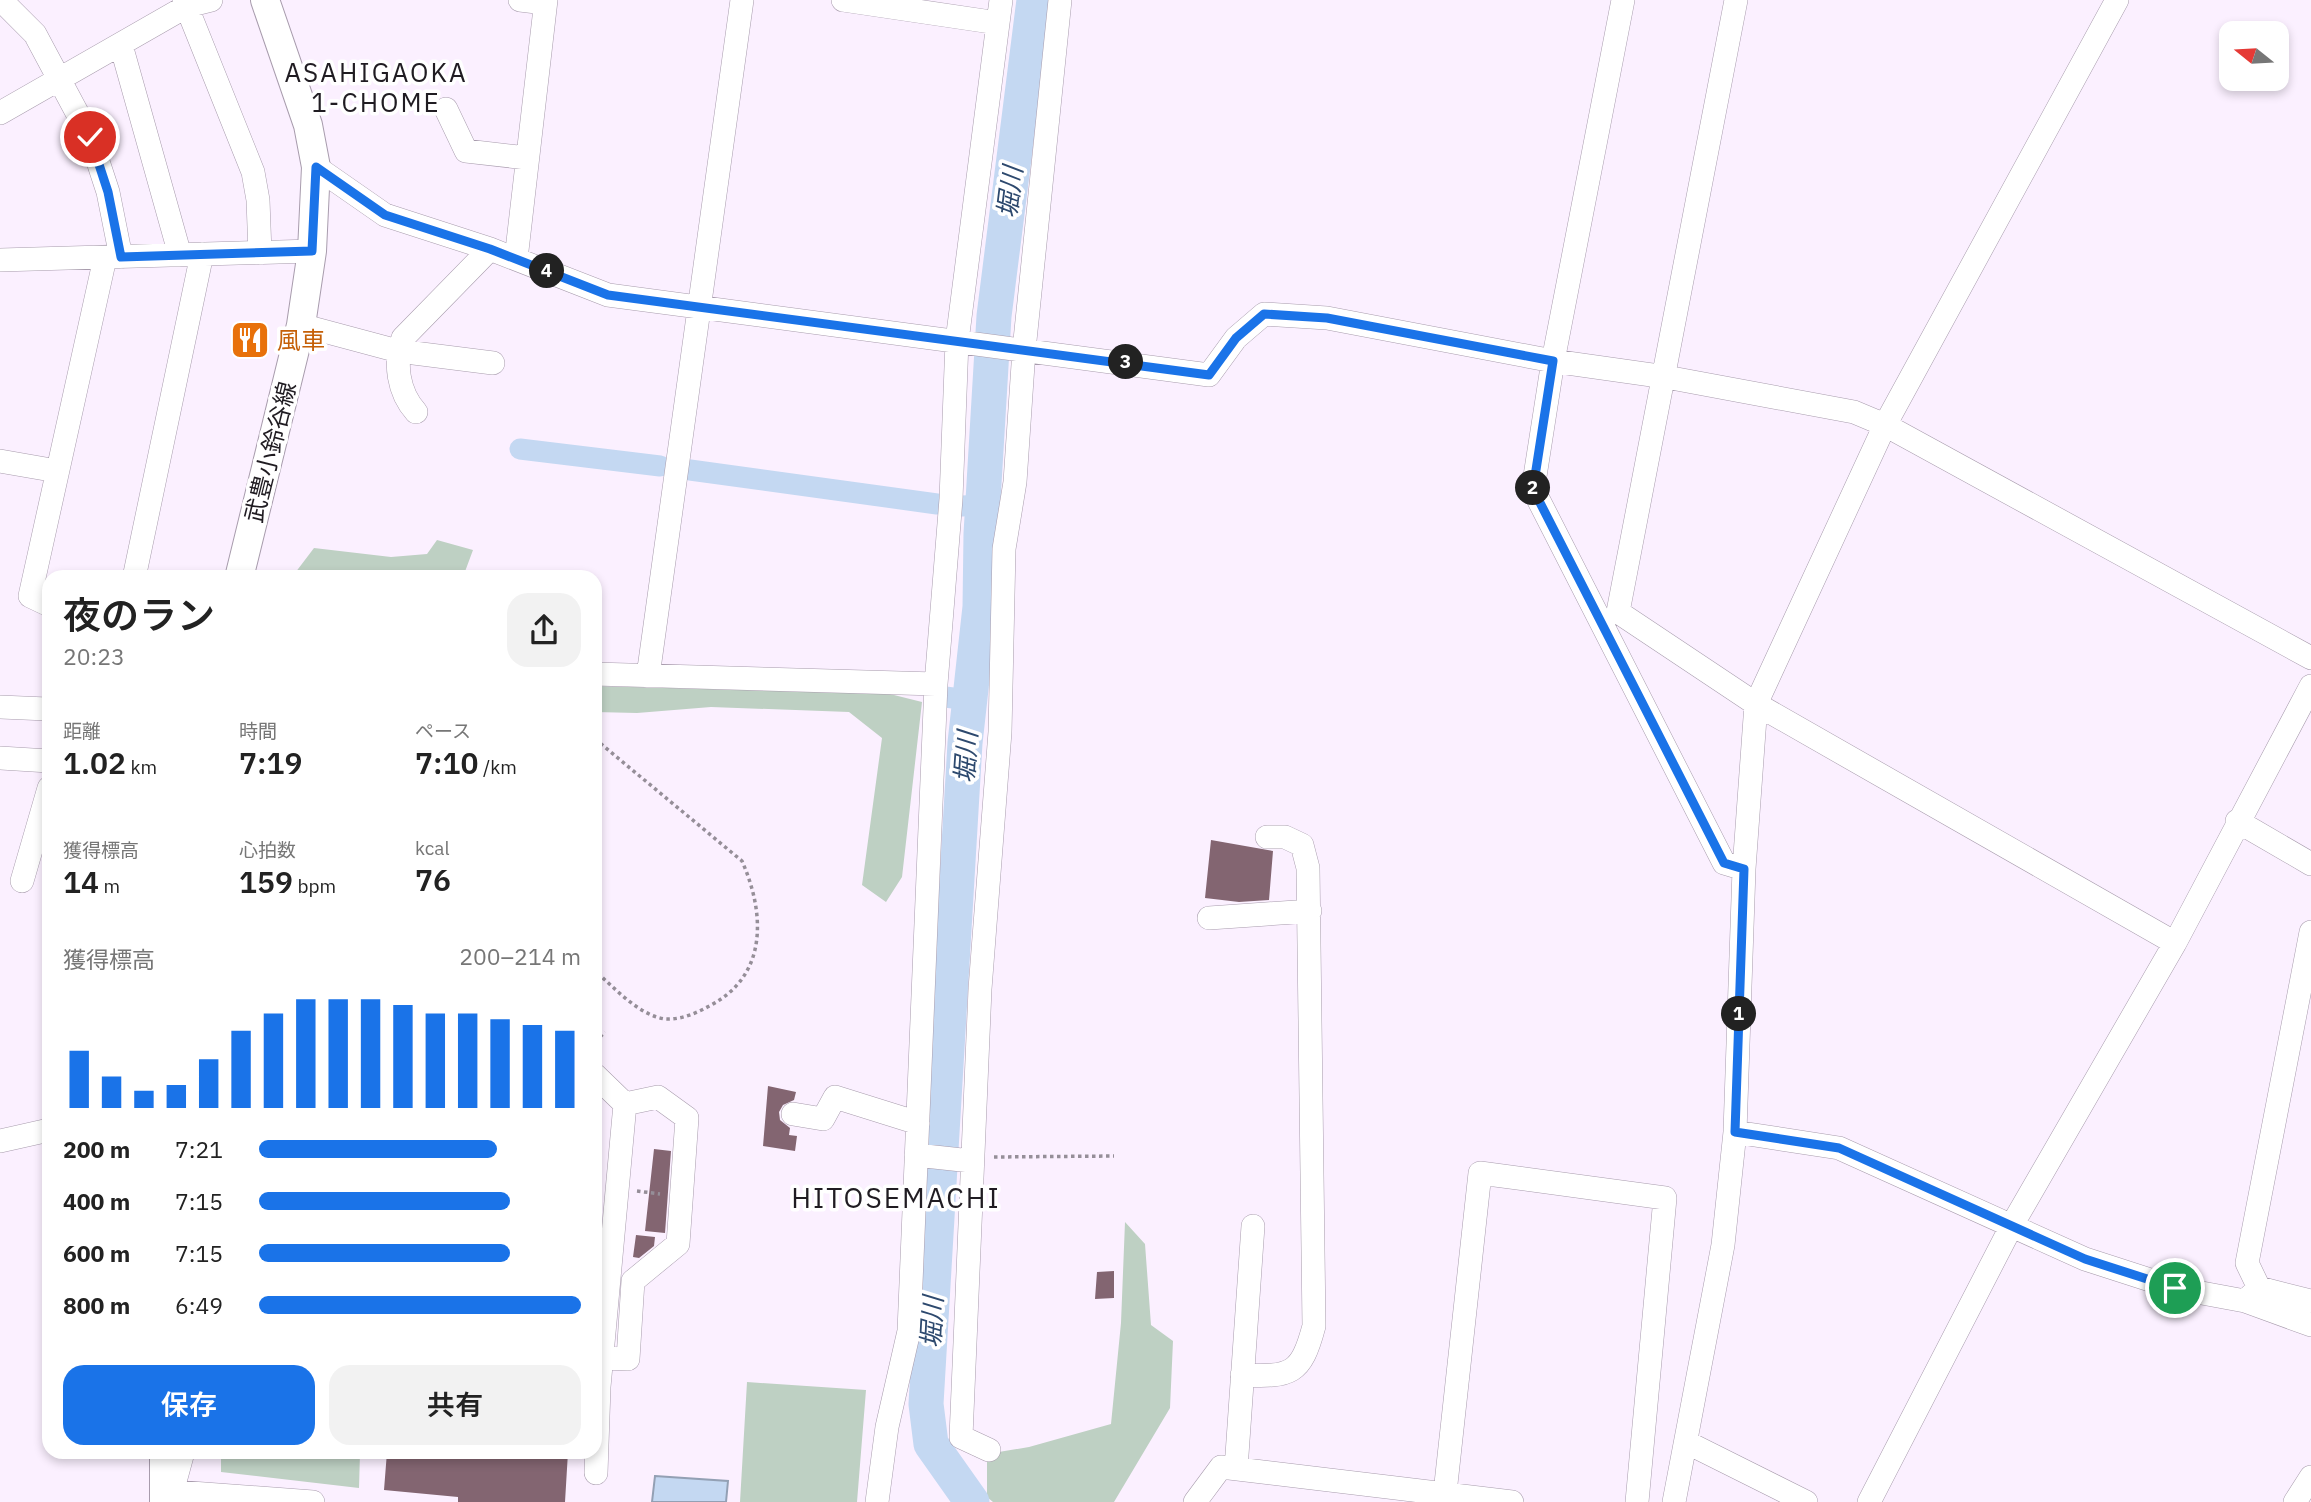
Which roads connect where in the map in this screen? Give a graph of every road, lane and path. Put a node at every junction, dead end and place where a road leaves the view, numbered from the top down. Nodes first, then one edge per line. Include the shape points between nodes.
1 (1, 0) edge
2 (211, 0) edge
3 (265, 0) edge
4 (520, 0) edge
5 (742, 0) edge
6 (843, 0) edge
7 (1060, 0) edge
8 (1623, 0) edge
9 (1736, 0) edge
10 (2117, 0) edge
11 (546, 1) edge
12 (186, 3) edge
13 (999, 11) edge
14 (121, 45) junction
15 (60, 81) junction
16 (446, 108) dead end
17 (0, 113) edge
18 (527, 158) junction
19 (316, 167) junction
20 (490, 249) junction
21 (312, 251) junction
22 (260, 253) junction
23 (191, 254) junction
24 (113, 257) junction
25 (516, 259) junction
26 (0, 260) edge
27 (699, 308) junction
28 (301, 325) junction
29 (957, 341) junction
30 (398, 351) junction
31 (1024, 351) junction
32 (1553, 361) junction
33 (493, 363) dead end
34 (1666, 377) junction
35 (416, 412) dead end
36 (1885, 425) junction
37 (0, 461) edge
38 (57, 471) junction
39 (135, 570) edge
40 (241, 570) edge
41 (42, 602) edge
42 (2311, 657) edge
43 (602, 674) edge
44 (648, 676) junction
45 (936, 684) junction
46 (2311, 686) edge
47 (1756, 704) junction
48 (0, 708) edge
49 (42, 709) edge
50 (602, 745) edge
51 (0, 758) edge
52 (42, 761) edge
53 (42, 812) edge
54 (2237, 821) junction
55 (1267, 837) dead end
56 (2311, 864) edge
57 (1744, 869) junction
58 (22, 881) dead end
59 (1310, 911) junction
60 (1209, 918) dead end
61 (2311, 932) edge
62 (2175, 943) junction
63 (602, 977) edge
64 (605, 1032) dead end
65 (602, 1035) edge
66 (602, 1082) edge
67 (625, 1104) junction
68 (793, 1114) dead end
69 (918, 1124) junction
70 (42, 1132) edge
71 (1735, 1132) junction
72 (0, 1141) edge
73 (916, 1155) junction
74 (1114, 1156) dead end
75 (971, 1161) junction
76 (617, 1188) junction
77 (682, 1197) junction
78 (2012, 1225) junction
79 (1253, 1226) dead end
80 (2252, 1295) junction
81 (2311, 1301) edge
82 (2311, 1325) edge
83 (602, 1358) joint
84 (1242, 1374) junction
85 (1686, 1442) junction
86 (989, 1450) dead end
87 (165, 1459) edge
88 (181, 1459) edge
89 (596, 1459) edge
90 (1236, 1469) junction
91 (596, 1473) dead end
92 (2311, 1477) edge
93 (168, 1496) edge
94 (1445, 1498) edge
95 (313, 1502) edge
96 (877, 1502) edge
97 (1195, 1502) edge
98 (1513, 1502) edge
99 (1637, 1502) edge
100 (1674, 1502) edge
101 (1806, 1502) edge
102 (1869, 1502) edge
103 (2295, 1502) edge

1 - 15 street via 35,34
2 - 12 street
3 - 19 main road, 武豊小鈴谷線 via 308,125
4 - 11 street
5 - 27 street
6 - 13 street
7 - 31 street
8 - 32 street
9 - 34 street
10 - 36 street
11 - 18 street
12 - 14 street
12 - 22 street via 253,172
13 - 29 street
14 - 15 street
14 - 23 street
15 - 17 street
15 - 24 street via 90,137 108,192
16 - 18 street via 466,151
18 - 25 street
19 - 20 street via 385,215
19 - 21 main road, 武豊小鈴谷線
20 - 25 street
20 - 30 street via 403,338
21 - 22 street
21 - 28 main road, 武豊小鈴谷線
22 - 23 street
23 - 24 street
23 - 39 street
24 - 26 street
24 - 38 street
25 - 27 street via 608,295
27 - 29 street
27 - 44 street
28 - 30 street
28 - 40 main road, 武豊小鈴谷線
29 - 31 street
29 - 45 street via 951,499
30 - 33 street
30 - 35 street via 404,399
31 - 32 street via 1209,375 1236,338 1264,314 1327,318
31 - 75 street via 1015,482 1004,549 1000,732
32 - 34 street
32 - 57 street via 1533,489 1724,863
34 - 36 street via 1854,412
34 - 47 street via 1618,612
36 - 42 street
36 - 47 street
37 - 38 street
38 - 41 street via 30,596
43 - 44 street
44 - 45 street
45 - 69 street
46 - 54 street
47 - 57 street
47 - 62 street
48 - 49 street
50 - 63 path via 742,861 755,889 758,926 753,959 740,984 692,1015 664,1018 638,1007
51 - 52 street
53 - 58 street
54 - 56 street
54 - 62 street
55 - 59 street via 1285,837 1302,845
57 - 71 street
59 - 60 street
59 - 84 street via 1314,1326 1307,1353 1295,1370 1279,1377
61 - 80 street via 2246,1263
62 - 78 street
64 - 65 path
66 - 67 street
67 - 76 street
67 - 77 street via 658,1097 675,1101 687,1118
68 - 69 street via 823,1119 835,1097
69 - 73 street
70 - 72 street
71 - 78 street via 1839,1148
71 - 85 street via 1723,1245
73 - 75 street
73 - 96 street via 909,1331 887,1427
74 - 75 path via 980,1157
75 - 86 street via 961,1437
76 - 77 path
76 - 83 street
77 - 83 street via 678,1244 633,1281 628,1359
78 - 80 street via 2085,1259 2175,1288
78 - 102 street
79 - 84 street
80 - 81 street
80 - 82 street
84 - 90 street
85 - 100 street
85 - 101 street
87 - 93 main road
88 - 93 street
89 - 91 street
90 - 94 street
90 - 97 street via 1220,1467
92 - 103 street
93 - 95 street
94 - 98 street
94 - 99 street via 1480,1172 1665,1198

